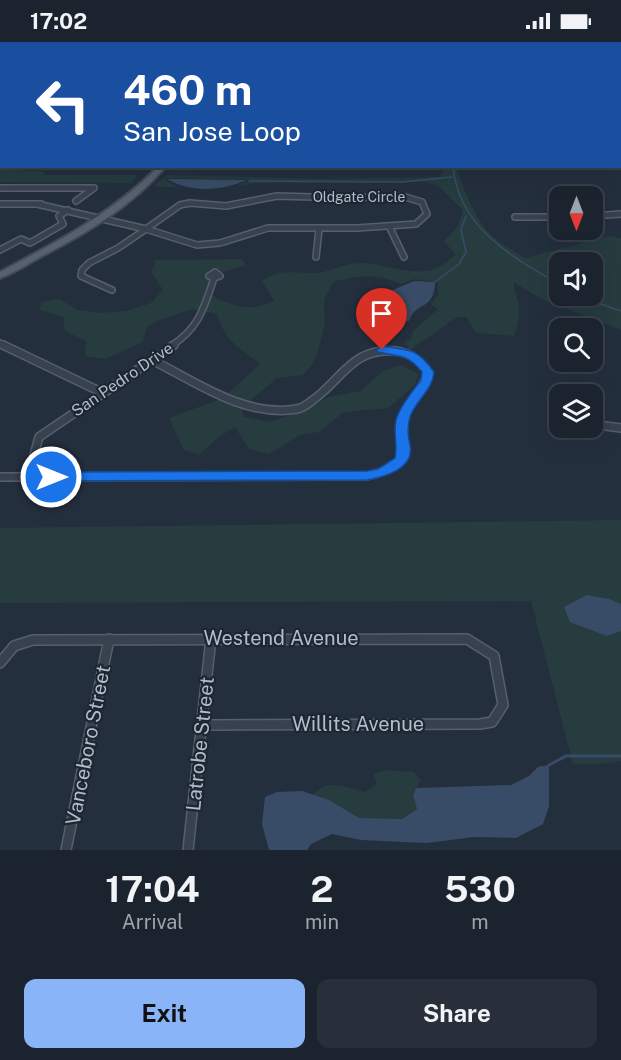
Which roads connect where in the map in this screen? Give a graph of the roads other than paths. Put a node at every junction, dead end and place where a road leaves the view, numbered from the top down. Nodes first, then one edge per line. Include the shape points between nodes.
1 (161, 168) edge
2 (2, 188) edge
3 (0, 197) edge
4 (0, 204) edge
5 (72, 206) junction
6 (621, 214) edge
7 (603, 215) edge
8 (100, 217) junction
9 (515, 217) dead end
10 (549, 217) edge
11 (389, 226) junction
12 (319, 228) junction
13 (147, 229) junction
14 (0, 250) edge
15 (316, 257) dead end
16 (404, 257) dead end
17 (0, 275) edge
18 (214, 278) dead end
19 (112, 290) dead end
20 (0, 343) edge
21 (152, 360) junction
22 (103, 393) junction
23 (603, 426) edge
24 (621, 428) edge
25 (0, 477) edge
26 (28, 477) junction
27 (212, 638) junction
28 (109, 639) junction
29 (0, 663) edge
30 (503, 705) joint
31 (203, 725) junction
32 (66, 850) edge
33 (188, 850) edge

1 - 8 main road via 139,191
2 - 3 street
2 - 5 street via 94,188
4 - 5 street, Oldgate Circle
5 - 8 street, Oldgate Circle
5 - 14 street via 59,216 63,224 30,243 21,239
6 - 7 street
8 - 13 street, Oldgate Circle
8 - 17 main road
9 - 10 street
11 - 12 street, Oldgate Circle
11 - 13 street, Oldgate Circle via 416,224 424,219 422,202 402,196 277,196 226,206 190,203 175,208
11 - 16 street
12 - 13 street, Oldgate Circle via 268,228 207,245
12 - 15 street
13 - 19 street via 82,270 81,276
18 - 21 street, San Pedro Drive via 202,315 191,330
20 - 22 street
21 - 22 street, San Pedro Drive
21 - 26 street via 238,404 264,408 299,408 317,398 359,355 372,351 406,353 417,358 428,372 427,380 403,417 401,459 382,473
22 - 26 street, San Pedro Drive via 39,437
23 - 24 street
25 - 26 street
27 - 28 street, Westend Avenue
27 - 30 street, Westend Avenue via 467,639 494,656
27 - 31 street, Latrobe Street
28 - 29 street, Westend Avenue via 33,640 14,646
28 - 32 street, Vanceboro Street
30 - 31 street, Willits Avenue via 492,723 480,724
31 - 33 street, Latrobe Street

